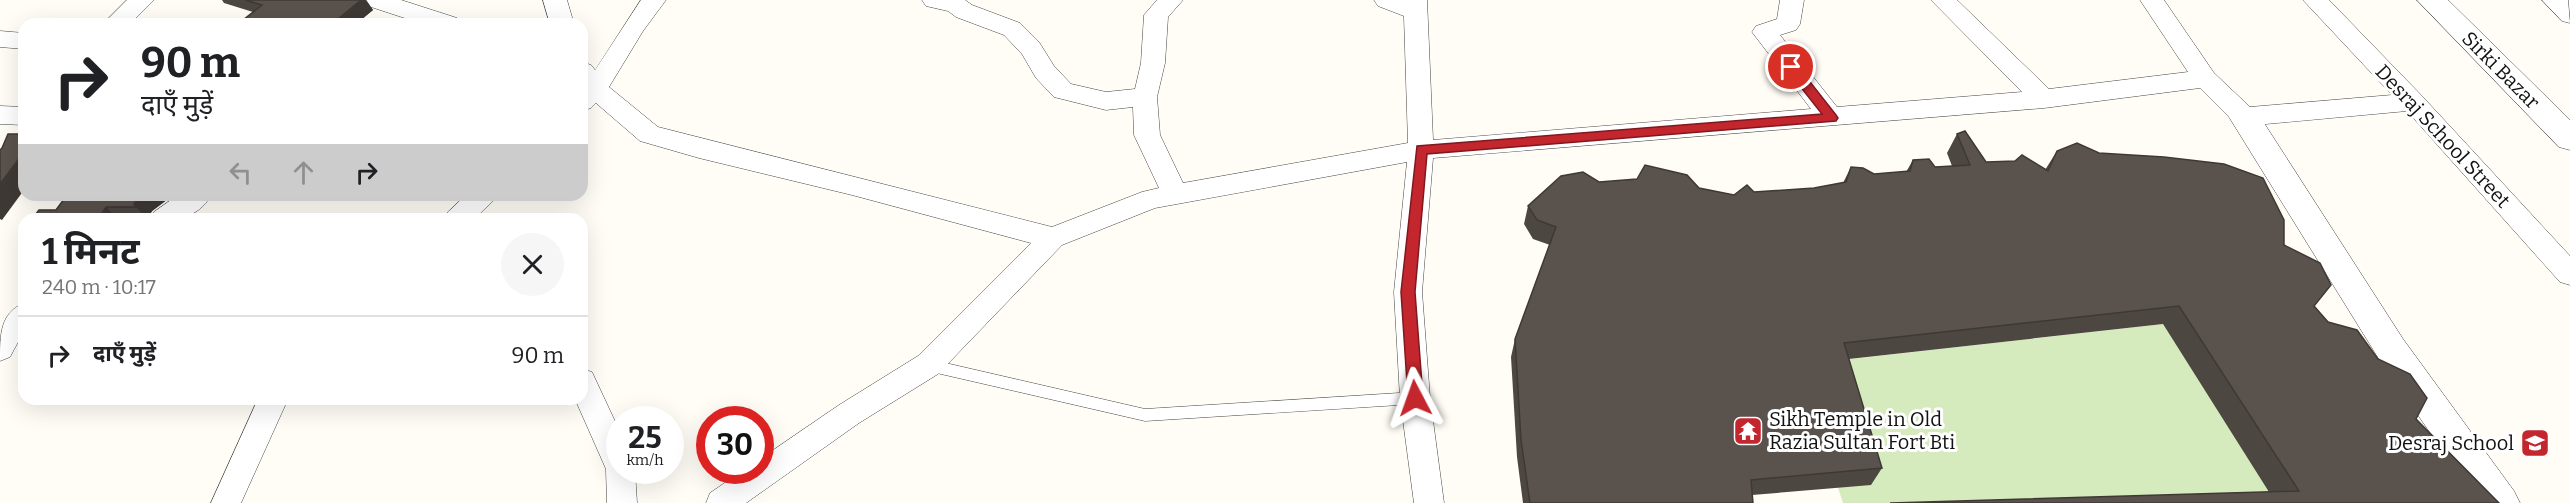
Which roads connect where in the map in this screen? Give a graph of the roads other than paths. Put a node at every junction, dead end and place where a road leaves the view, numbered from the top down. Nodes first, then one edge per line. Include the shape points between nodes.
1 (142, 0) edge
2 (376, 0) edge
3 (654, 0) edge
4 (934, 0) edge
5 (1171, 0) edge
6 (1386, 0) edge
7 (1792, 0) edge
8 (1943, 0) edge
9 (2152, 0) edge
10 (2315, 0) edge
11 (2431, 0) edge
12 (2554, 0) edge
13 (1415, 5) edge
14 (2570, 15) edge
15 (122, 18) edge
16 (431, 18) edge
17 (0, 39) edge
18 (18, 40) edge
19 (2205, 79) junction
20 (588, 87) edge
21 (588, 89) edge
22 (1145, 97) junction
23 (2044, 99) junction
24 (2413, 102) junction
25 (0, 115) edge
26 (18, 116) edge
27 (2244, 117) junction
28 (1832, 118) junction
29 (2570, 140) edge
30 (1421, 150) junction
31 (1175, 195) junction
32 (189, 201) edge
33 (476, 201) edge
34 (172, 213) edge
35 (464, 213) edge
36 (1053, 238) junction
37 (2570, 274) edge
38 (16, 317) edge
39 (0, 349) edge
40 (928, 365) junction
41 (588, 395) edge
42 (1415, 398) junction
43 (270, 405) edge
44 (606, 437) edge
45 (621, 484) edge
46 (226, 503) edge
47 (622, 503) edge
48 (721, 503) edge
49 (1429, 503) edge
50 (2501, 503) edge

1 - 15 street
2 - 16 street
3 - 20 street
4 - 22 street via 956,4 1012,29 1064,92 1106,101
5 - 22 street via 1155,15 1153,63
6 - 13 street
7 - 28 street via 1788,24 1764,32
8 - 23 street
9 - 19 street
10 - 24 street, Desraj School Street
11 - 29 street, Sirki Bazar
12 - 14 street
13 - 30 street
17 - 18 street
19 - 23 street
19 - 27 street
21 - 36 street via 649,134
22 - 31 street via 1147,135
23 - 28 street
24 - 27 street
24 - 37 street, Desraj School Street
25 - 26 street
27 - 50 street via 2391,349
28 - 30 street
30 - 31 street
30 - 42 street via 1408,292
31 - 36 street via 1151,199
32 - 34 street
33 - 35 street
36 - 40 street
38 - 39 street
40 - 42 lane via 1145,415
40 - 48 street via 849,414
41 - 44 street
42 - 49 street
43 - 46 street
45 - 47 street

